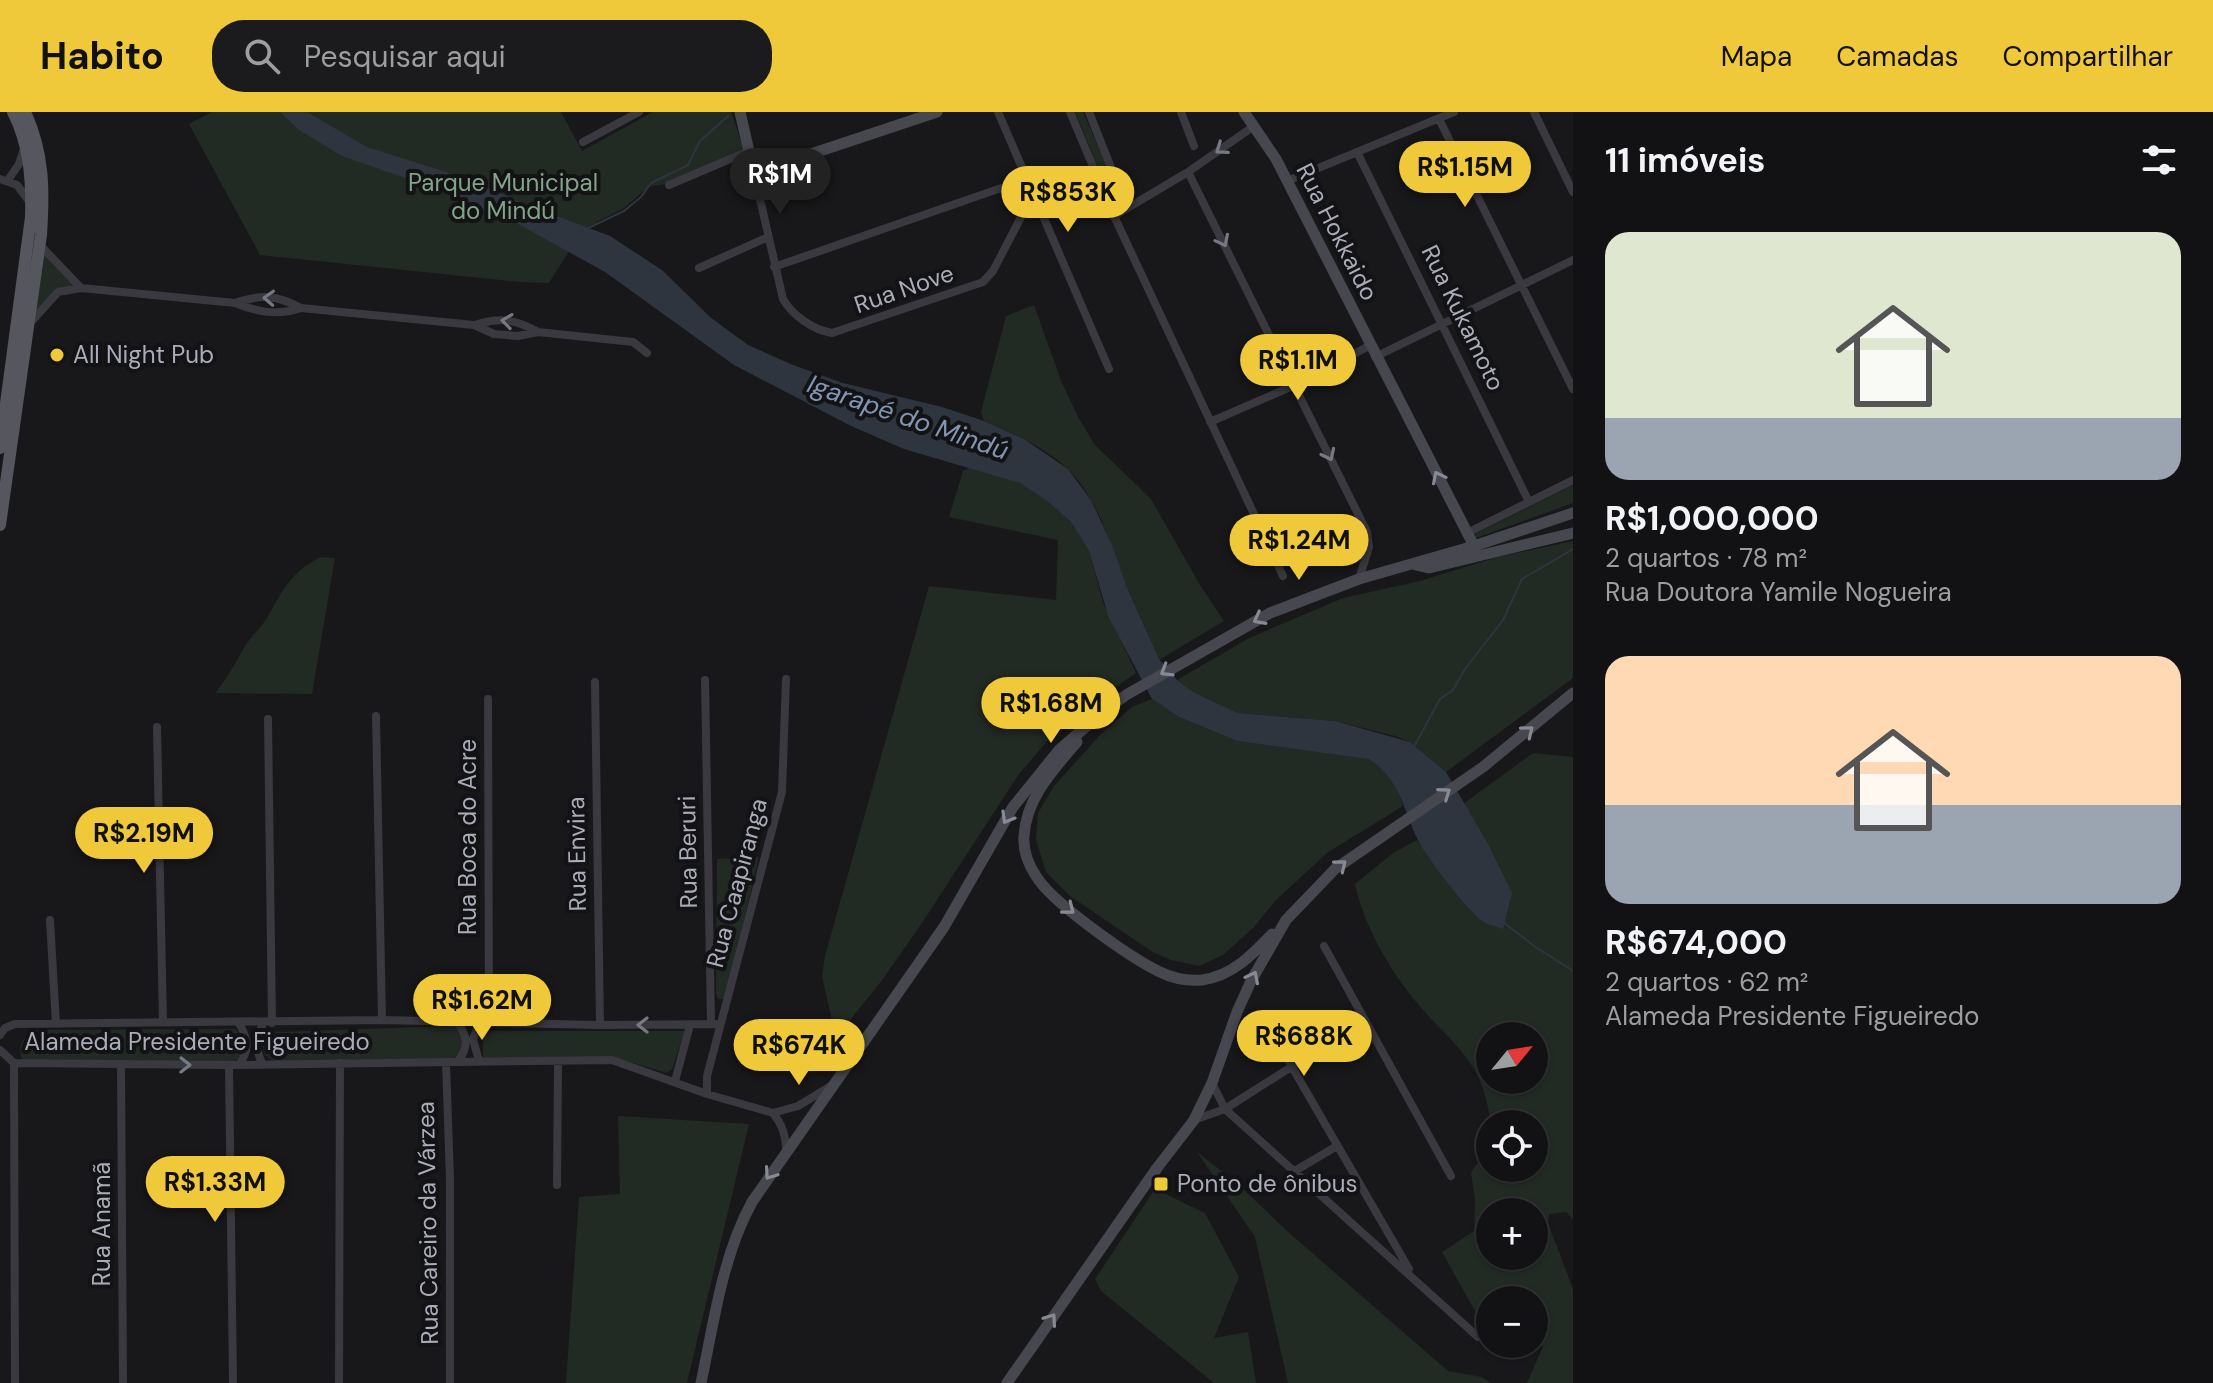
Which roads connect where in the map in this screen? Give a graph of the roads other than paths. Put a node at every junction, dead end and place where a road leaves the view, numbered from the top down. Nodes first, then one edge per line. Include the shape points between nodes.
1 (13, 112) edge
2 (25, 112) edge
3 (639, 112) edge
4 (740, 112) edge
5 (937, 112) edge
6 (998, 112) edge
7 (1070, 112) edge
8 (1089, 112) edge
9 (1181, 112) edge
10 (1244, 112) edge
11 (1454, 112) edge
12 (1534, 112) edge
13 (1439, 119) junction
14 (1254, 126) junction
15 (583, 142) dead end
16 (25, 144) junction
17 (1194, 146) dead end
18 (749, 151) junction
19 (1358, 154) junction
20 (1188, 172) junction
21 (754, 173) junction
22 (4, 179) edge
23 (1027, 179) junction
24 (1287, 181) junction
25 (669, 185) dead end
26 (1573, 192) edge
27 (1033, 194) junction
28 (1127, 208) junction
29 (31, 211) junction
30 (1114, 216) junction
31 (768, 237) junction
32 (39, 244) junction
33 (1573, 260) edge
34 (774, 267) junction
35 (699, 268) dead end
36 (1521, 285) junction
37 (81, 288) junction
38 (235, 303) junction
39 (301, 308) junction
40 (1443, 323) junction
41 (28, 324) junction
42 (474, 325) junction
43 (538, 332) junction
44 (1372, 351) junction
45 (647, 353) dead end
46 (1109, 369) dead end
47 (1295, 385) junction
48 (1573, 389) edge
49 (1210, 422) junction
50 (0, 448) edge
51 (1573, 480) edge
52 (1529, 502) junction
53 (1573, 513) edge
54 (0, 525) edge
55 (1467, 533) junction
56 (1573, 533) edge
57 (1474, 546) junction
58 (1412, 565) junction
59 (1283, 576) dead end
60 (1359, 579) junction
61 (786, 679) dead end
62 (705, 680) dead end
63 (595, 682) dead end
64 (1573, 693) edge
65 (488, 699) dead end
66 (376, 716) dead end
67 (1096, 718) junction
68 (268, 719) dead end
69 (157, 727) dead end
70 (50, 920) dead end
71 (1286, 920) junction
72 (1324, 946) dead end
73 (1263, 1017) dead end
74 (382, 1020) junction
75 (1365, 1020) junction
76 (457, 1022) junction
77 (484, 1022) junction
78 (163, 1023) junction
79 (239, 1023) junction
80 (268, 1023) junction
81 (56, 1024) junction
82 (716, 1024) junction
83 (600, 1025) junction
84 (690, 1025) junction
85 (0, 1035) edge
86 (0, 1050) edge
87 (458, 1061) junction
88 (479, 1061) junction
89 (446, 1062) junction
90 (558, 1062) junction
91 (14, 1063) junction
92 (340, 1063) junction
93 (121, 1064) junction
94 (262, 1064) junction
95 (234, 1065) junction
96 (1292, 1067) junction
97 (707, 1076) junction
98 (677, 1082) junction
99 (835, 1083) junction
100 (1212, 1083) junction
101 (707, 1094) junction
102 (1225, 1109) junction
103 (773, 1113) junction
104 (1194, 1120) junction
105 (1337, 1146) junction
106 (786, 1152) junction
107 (1293, 1172) junction
108 (1451, 1176) dead end
109 (557, 1185) dead end
110 (1413, 1277) junction
111 (1476, 1335) edge
112 (15, 1383) edge
113 (123, 1383) edge
114 (233, 1383) edge
115 (339, 1383) edge
116 (450, 1383) edge
117 (701, 1383) edge
118 (1007, 1383) edge

1 - 16 main road
2 - 32 main road via 44,188
3 - 15 street
4 - 18 main road
5 - 21 main road
6 - 23 street
7 - 30 street
8 - 28 street
9 - 17 street
10 - 14 main road, Rua Hokkaido
11 - 13 street
12 - 26 street
13 - 19 street
13 - 36 street
14 -> 20 street
14 - 24 main road, Rua Hokkaido
16 - 22 street via 19,164
16 - 29 main road
18 - 21 main road
18 - 25 street
19 - 24 street
19 - 40 street, Rua Kukamoto
20 - 28 street
20 -> 47 street
21 - 31 street
22 - 29 street via 24,192
23 - 27 street
23 - 34 street
24 - 44 main road, Rua Hokkaido
27 - 34 street, Rua Nove via 993,271 975,286 832,333 790,311
27 - 46 street
28 - 30 street
29 - 50 main road
30 - 49 street
31 - 34 street
31 - 35 street
32 - 37 street
32 - 41 main road
33 - 36 street
36 - 40 street
36 - 48 street
37 - 38 street
37 - 41 street via 58,292
38 - 39 street via 256,311
39 -> 38 street via 283,298
39 - 42 street
40 - 44 street
40 - 52 street, Rua Kukamoto
41 - 54 main road
42 - 43 street via 494,334
43 -> 42 street via 496,319
43 - 45 street via 633,342
44 - 47 street
55 -> 44 main road, Rua Hokkaido
47 - 49 street
47 -> 60 street via 1367,532 1369,547
49 - 59 street
51 - 52 street
52 - 55 street
53 - 57 main road
55 - 57 main road, Rua Hokkaido
56 - 58 main road via 1429,568
57 - 58 main road
58 - 60 main road
60 -> 67 main road via 1270,613 1126,695
61 - 82 street, Rua Caapiranga via 782,792
62 - 82 street, Rua Beruri
63 - 83 street, Rua Envira
71 -> 64 main road via 1335,869 1483,767
65 - 77 street, Rua Boca do Acre
66 - 74 street
67 -> 71 main road via 1037,794 1027,819 1027,859 1048,892 1160,972 1188,980 1234,968
67 -> 99 main road via 1059,750 1013,807 955,909
68 - 80 street
69 - 78 street
70 - 81 street
100 -> 71 main road via 1251,981
72 - 75 street
73 - 96 street
74 - 76 street, Alameda Presidente Figueiredo
74 - 80 street, Alameda Presidente Figueiredo
75 - 96 street
75 - 108 street
76 - 77 street, Alameda Presidente Figueiredo
76 - 87 street via 466,1045
77 - 83 street, Alameda Presidente Figueiredo
77 - 88 street, Rua Boca do Acre via 473,1039
78 - 79 street, Alameda Presidente Figueiredo
78 - 81 street, Alameda Presidente Figueiredo
79 - 80 street, Alameda Presidente Figueiredo
79 - 95 street via 247,1050
80 - 94 street via 255,1044
81 - 85 street, Alameda Presidente Figueiredo via 15,1024
82 - 84 street, Alameda Presidente Figueiredo
82 - 97 street, Rua Caapiranga
84 -> 83 street, Alameda Presidente Figueiredo
84 - 98 street
86 - 91 street, Alameda Presidente Figueiredo
87 - 88 street, Alameda Presidente Figueiredo
87 - 89 street, Alameda Presidente Figueiredo
88 - 90 street, Alameda Presidente Figueiredo
89 - 92 street, Alameda Presidente Figueiredo
89 - 116 street, Rua Careiro da Várzea
90 - 98 street, Alameda Presidente Figueiredo via 617,1061
90 - 109 street
91 - 93 street, Alameda Presidente Figueiredo
91 - 112 street
92 - 94 street, Alameda Presidente Figueiredo
92 - 115 street
93 -> 95 street, Alameda Presidente Figueiredo
93 - 113 street, Rua Anamã
94 - 95 street, Alameda Presidente Figueiredo
95 - 114 street
96 - 102 street
96 - 105 street
97 - 98 street via 699,1084
97 - 101 street, Rua Caapiranga
98 - 101 street, Alameda Presidente Figueiredo
99 - 103 street via 798,1106
99 - 106 main road
100 - 102 street
100 - 104 main road
101 - 103 street, Alameda Presidente Figueiredo
102 - 104 street
102 - 107 street
103 - 106 street via 786,1137
118 -> 104 main road
105 - 107 street
105 - 110 street
106 -> 117 main road via 739,1226
107 - 110 street
110 - 111 street

